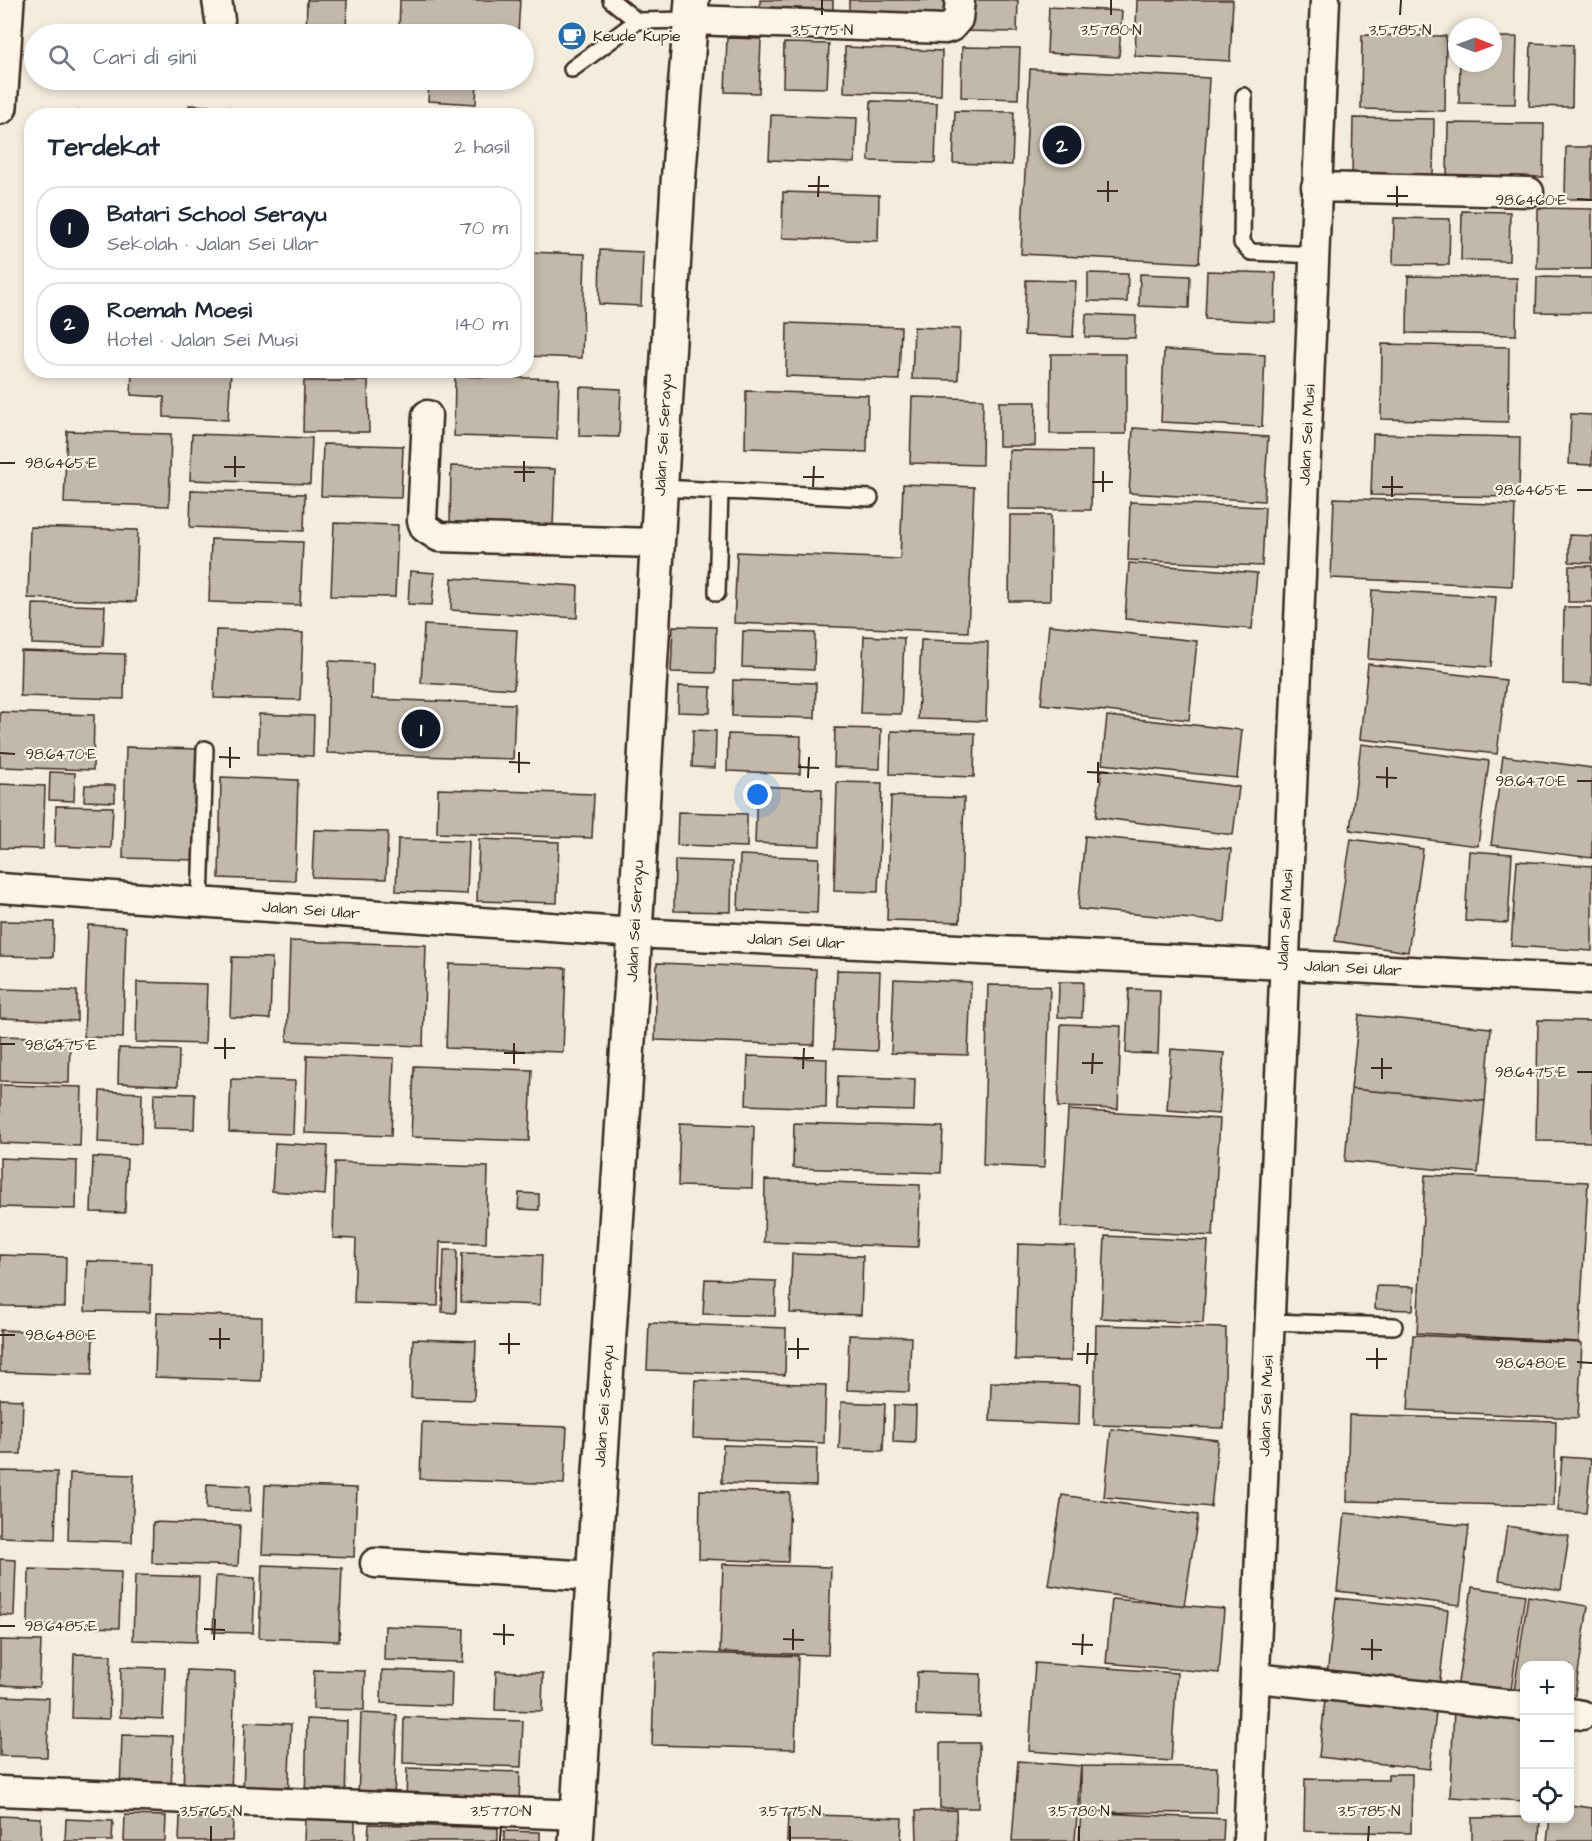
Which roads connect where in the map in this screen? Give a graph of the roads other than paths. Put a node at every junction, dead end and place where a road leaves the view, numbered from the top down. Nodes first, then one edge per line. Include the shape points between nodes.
1 (7, 0) edge
2 (611, 0) edge
3 (960, 0) edge
4 (1325, 0) edge
5 (692, 10) edge
6 (637, 21) junction
7 (572, 69) dead end
8 (1244, 96) dead end
9 (0, 107) edge
10 (1316, 187) junction
11 (1528, 192) dead end
12 (1315, 255) junction
13 (427, 416) dead end
14 (659, 488) junction
15 (720, 491) junction
16 (870, 498) dead end
17 (656, 543) junction
18 (717, 593) dead end
19 (205, 749) dead end
20 (0, 888) edge
21 (200, 902) junction
22 (635, 933) junction
23 (1282, 964) junction
24 (1592, 980) edge
25 (1269, 1322) junction
26 (1394, 1326) dead end
27 (375, 1563) dead end
28 (594, 1576) junction
29 (1256, 1678) junction
30 (1520, 1706) edge
31 (0, 1791) edge
32 (577, 1828) edge
33 (1248, 1841) edge

1 - 9 street
2 - 6 lane
3 - 5 street via 958,19 945,28
4 - 10 street, Jalan Sei Musi
5 - 6 lane
5 - 14 street, Jalan Sei Serayu
6 - 7 lane
8 - 12 lane via 1242,243 1251,252
10 - 11 street
10 - 12 street, Jalan Sei Musi
12 - 23 street, Jalan Sei Musi
13 - 17 street via 422,521 432,534
14 - 15 lane
14 - 17 street, Jalan Sei Serayu
15 - 16 lane
15 - 18 lane
17 - 22 street, Jalan Sei Serayu
19 - 21 lane
20 - 21 street, Jalan Sei Ular
21 - 22 street, Jalan Sei Ular
22 - 23 street, Jalan Sei Ular
22 - 28 street, Jalan Sei Serayu
23 - 24 street, Jalan Sei Ular
23 - 25 street, Jalan Sei Musi
25 - 26 lane
25 - 29 street, Jalan Sei Musi
27 - 28 street
28 - 32 street, Jalan Sei Serayu
29 - 30 street
29 - 33 street, Jalan Sei Musi
31 - 32 street

